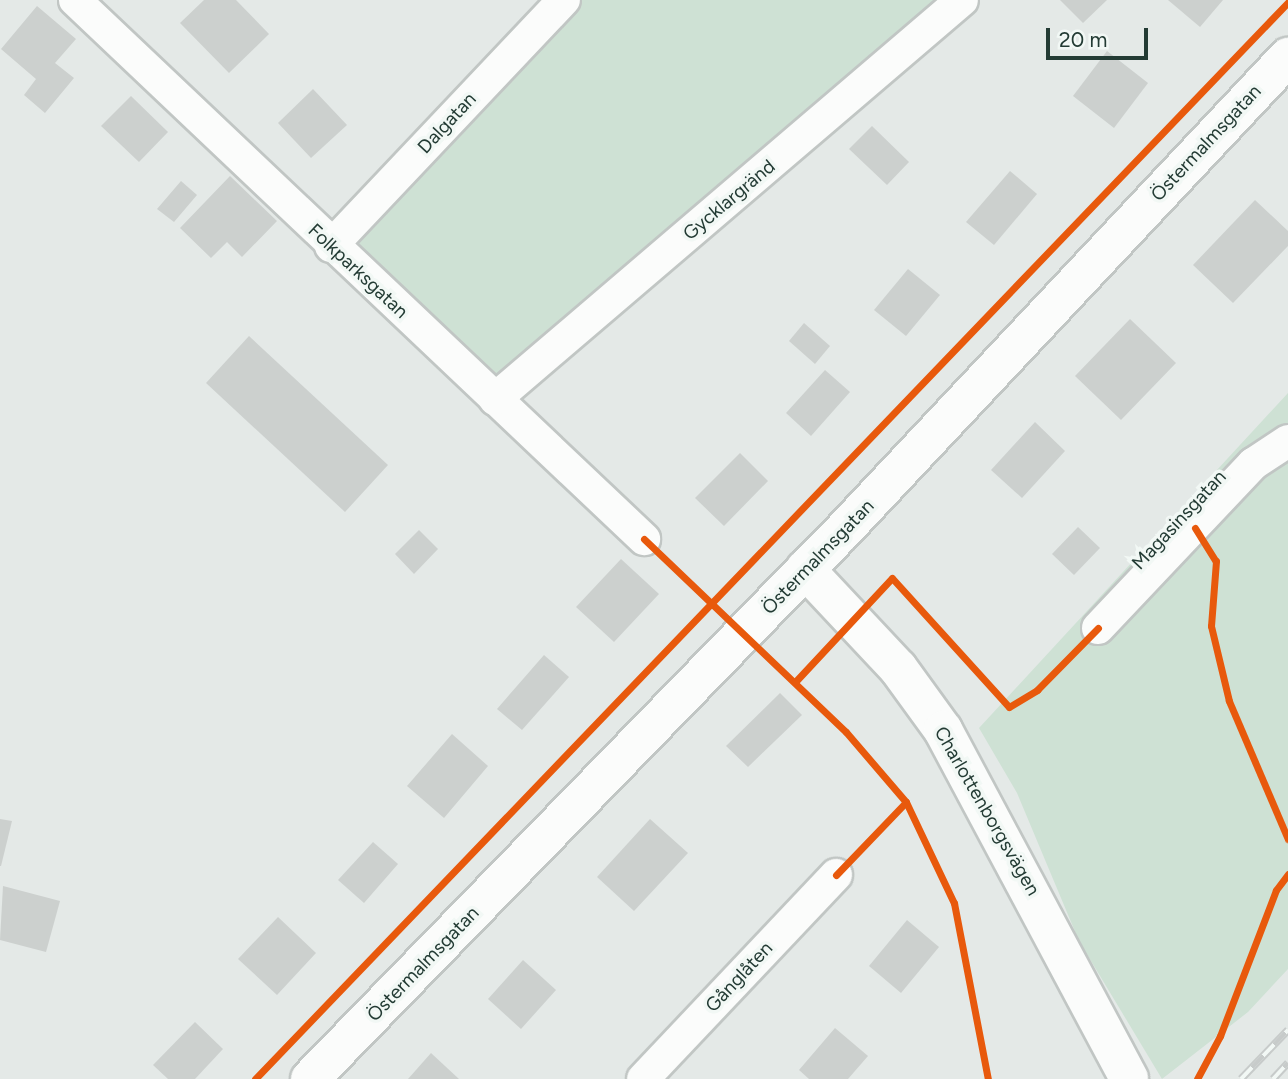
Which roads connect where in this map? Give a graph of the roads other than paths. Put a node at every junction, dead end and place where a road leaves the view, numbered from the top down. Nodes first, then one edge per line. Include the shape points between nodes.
1 (75, 0) edge
2 (564, 0) edge
3 (962, 0) edge
4 (1288, 57) edge
5 (331, 246) junction
6 (495, 399) junction
7 (1288, 441) edge
8 (643, 539) dead end
9 (805, 569) junction
10 (1098, 628) dead end
11 (836, 875) dead end
12 (310, 1079) edge
13 (643, 1079) edge
14 (1129, 1079) edge

1 - 5 street, Folkparksgatan
2 - 5 street, Dalgatan
3 - 6 street, Gycklargränd
4 - 9 main road, Östermalmsgatan
5 - 6 street, Folkparksgatan
6 - 8 street, Folkparksgatan
7 - 10 street, Magasinsgatan via 1253,464
9 - 12 main road, Östermalmsgatan
9 - 14 main road, Charlottenborgsvägen via 898,668 943,730
11 - 13 street, Gånglåten

